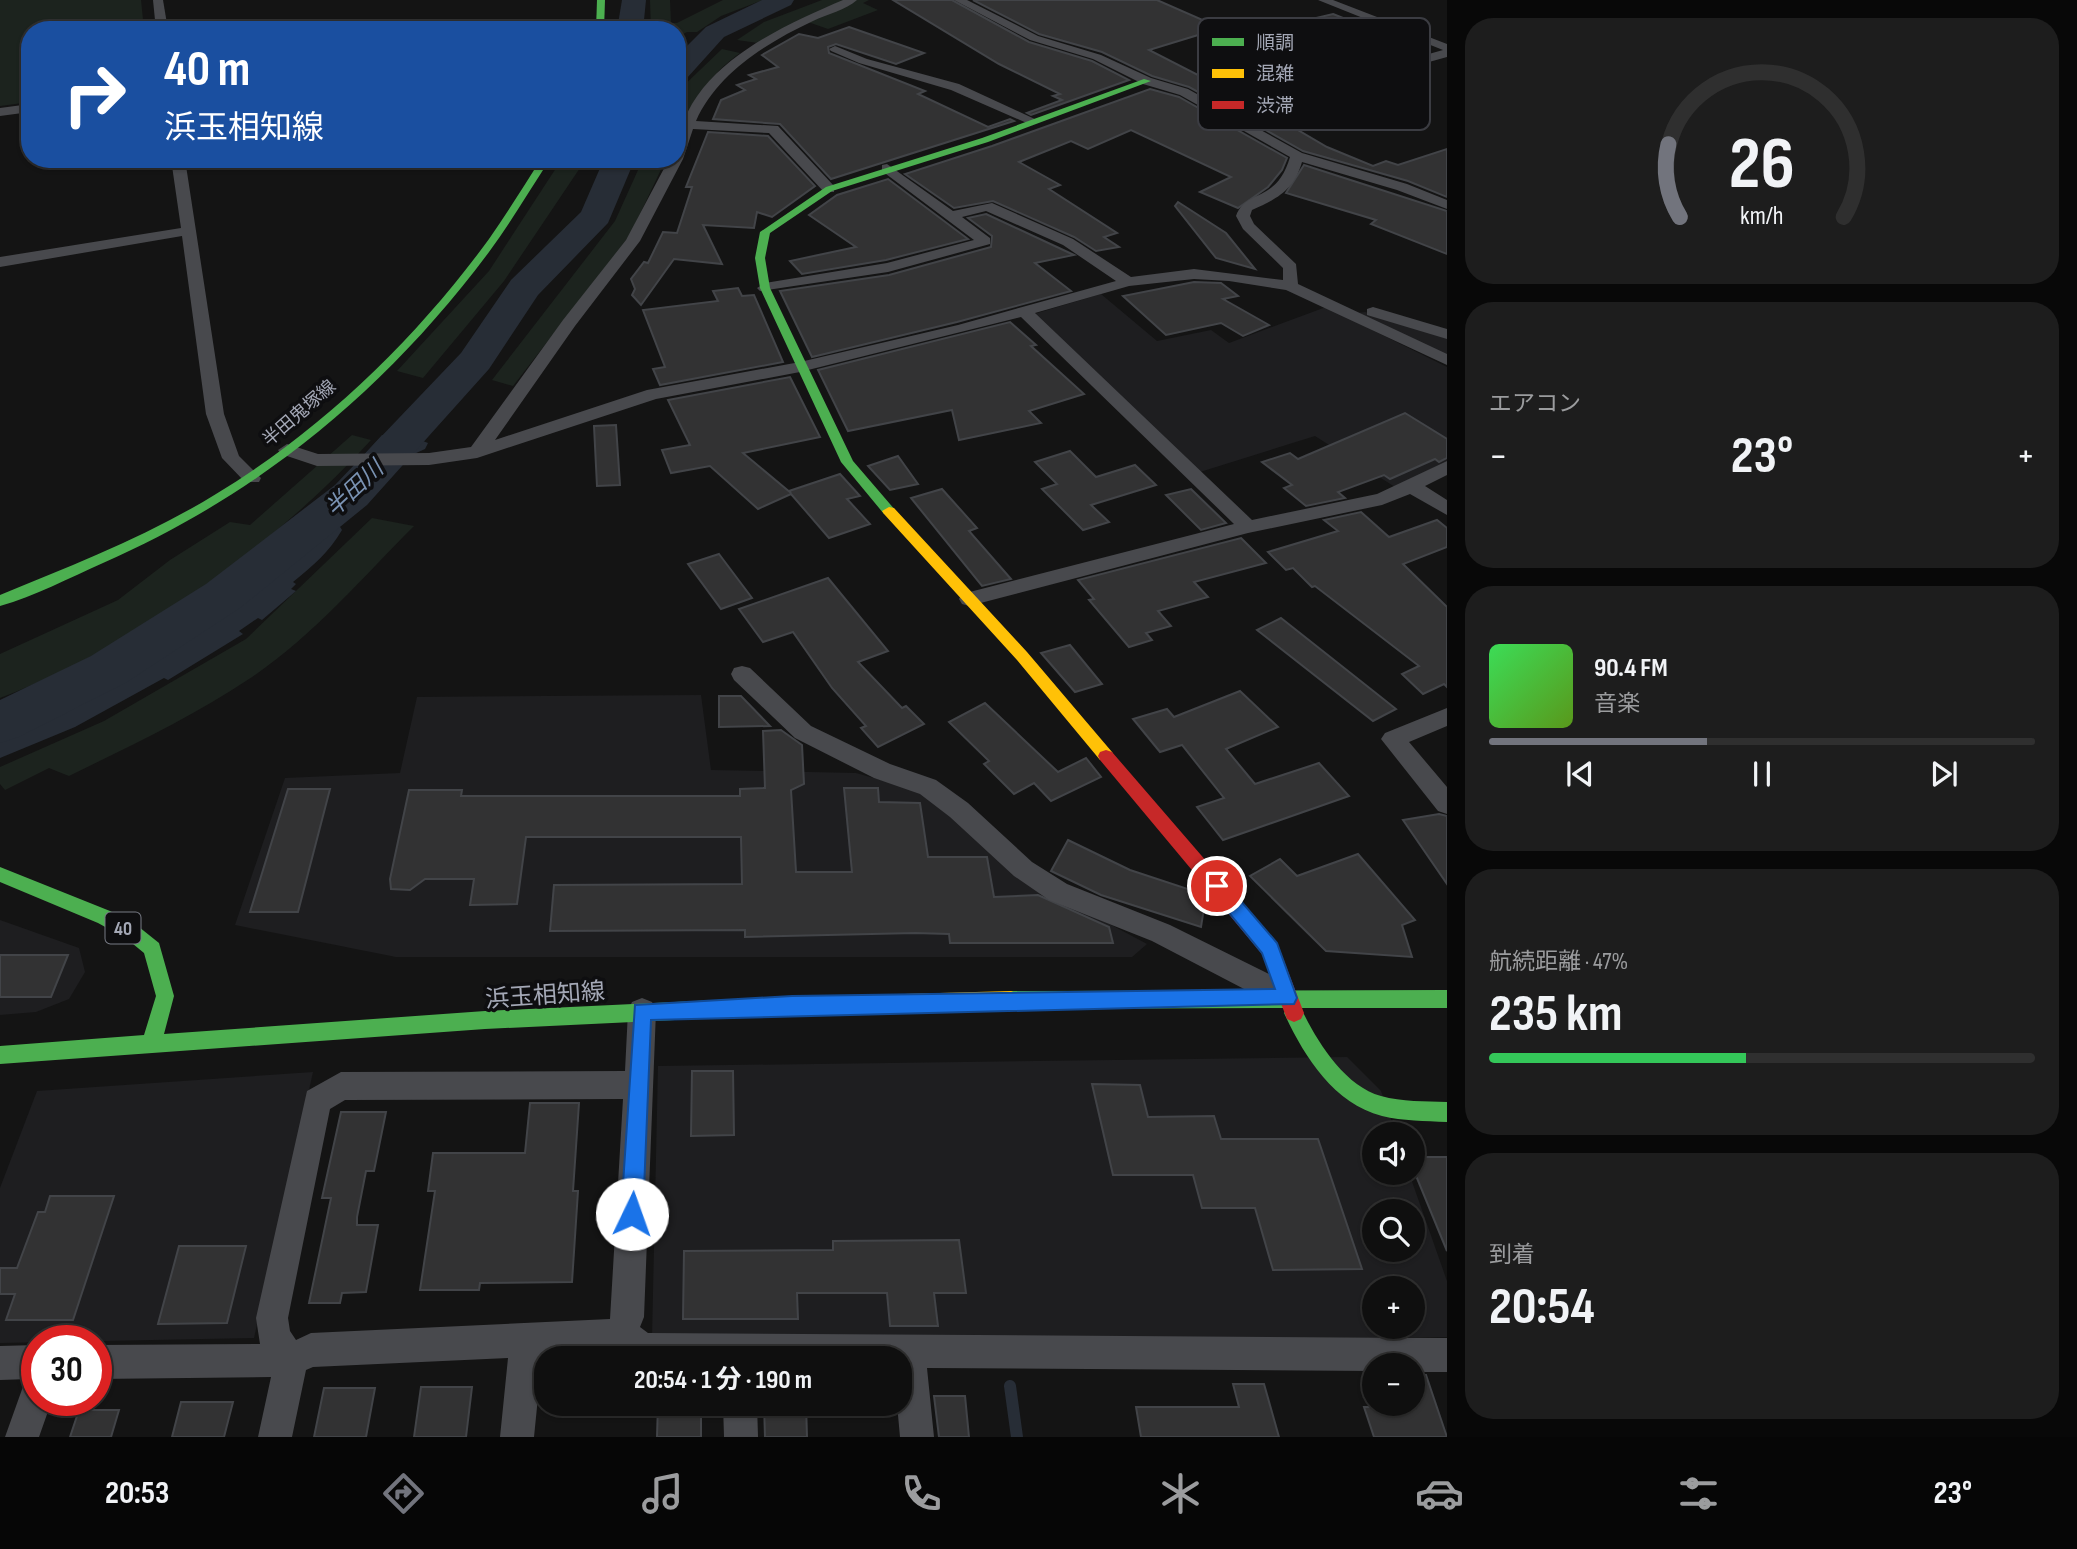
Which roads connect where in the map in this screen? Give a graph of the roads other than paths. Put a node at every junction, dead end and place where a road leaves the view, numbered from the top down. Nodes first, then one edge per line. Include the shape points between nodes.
1 (158, 0) edge
2 (601, 0) edge
3 (852, 0) edge
4 (1323, 0) edge
5 (967, 1) edge
6 (1367, 18) edge
7 (161, 21) edge
8 (600, 21) edge
9 (1430, 44) edge
10 (835, 49) dead end
11 (1447, 51) edge
12 (1430, 56) edge
13 (1147, 81) junction
14 (1198, 99) edge
15 (21, 109) edge
16 (0, 112) edge
17 (1033, 121) junction
18 (689, 125) junction
19 (1253, 130) edge
20 (686, 133) edge
21 (1297, 156) junction
22 (179, 168) edge
23 (540, 168) edge
24 (671, 168) edge
25 (887, 168) junction
26 (829, 189) junction
27 (1447, 205) edge
28 (950, 216) junction
29 (188, 231) junction
30 (0, 262) edge
31 (1128, 282) junction
32 (1290, 286) junction
33 (765, 288) junction
34 (1322, 300) junction
35 (1024, 311) junction
36 (1447, 334) edge
37 (1447, 360) edge
38 (800, 368) junction
39 (287, 450) junction
40 (477, 452) junction
41 (1447, 467) edge
42 (252, 478) junction
43 (1411, 486) junction
44 (1447, 509) edge
45 (1248, 527) junction
46 (969, 599) junction
47 (0, 601) edge
48 (742, 674) dead end
49 (1447, 717) edge
50 (1447, 804) edge
51 (0, 874) edge
52 (1447, 984) edge
53 (1288, 998) junction
54 (1397, 999) junction
55 (1447, 999) edge
56 (642, 1011) junction
57 (151, 1044) junction
58 (0, 1055) edge
59 (638, 1085) junction
60 (1447, 1112) edge
61 (621, 1334) junction
62 (527, 1340) junction
63 (638, 1346) edge
64 (912, 1352) edge
65 (1447, 1355) edge
66 (291, 1360) junction
67 (21, 1362) edge
68 (112, 1362) edge
69 (0, 1363) edge
70 (912, 1384) edge
71 (29, 1416) edge
72 (740, 1416) edge
73 (22, 1437) edge
74 (275, 1437) edge
75 (517, 1437) edge
76 (741, 1437) edge
77 (917, 1437) edge

1 - 7 street
2 - 8 main road
3 - 18 street via 765,41 724,72 694,111
4 - 6 street
5 - 13 street via 1034,38 1097,57
9 - 11 street
10 - 17 street via 955,87
11 - 12 street
13 - 14 street
13 - 17 main road
15 - 16 street
17 - 25 main road
18 - 20 street
18 - 26 street via 773,129
19 - 21 street
21 - 27 street
21 - 32 street via 1291,181 1246,208 1243,216 1290,267
22 - 29 street
23 - 39 main road, 半田鬼塚線 via 476,263 385,363
24 - 40 street via 633,241
25 - 26 main road
25 - 28 street
26 - 33 main road via 765,232 760,258
28 - 31 street via 988,206 1068,242
28 - 33 street via 985,241 888,267
29 - 30 street
29 - 42 street via 215,414 231,458
31 - 32 street via 1194,274
31 - 35 street
32 - 34 street
33 - 38 main road
34 - 36 street
34 - 37 street
35 - 38 street
35 - 45 street
38 - 40 street via 653,394
38 - 46 main road via 847,462
39 - 40 street via 317,460 429,459
39 - 42 main road, 半田鬼塚線
41 - 43 street
42 - 47 main road, 半田鬼塚線 via 110,556
43 - 44 street
43 - 45 street via 1382,499
45 - 46 street
46 - 53 main road via 1270,949
48 - 53 street via 803,732 882,771 929,787 1023,869 1058,892 1161,933
49 - 50 street via 1392,739
51 - 57 main road, 40 via 104,917 152,949 165,996
52 - 54 street
53 - 54 main road, 浜玉相知線
53 - 56 main road, 浜玉相知線
53 - 60 main road via 1299,1025 1329,1068 1362,1098 1393,1108
54 - 55 main road, 浜玉相知線
56 - 57 main road, 浜玉相知線
56 - 59 street
57 - 58 main road, 浜玉相知線
59 - 61 street via 628,1317
59 - 66 street via 341,1086 317,1101 272,1318 274,1337
61 - 62 street
61 - 63 street
62 - 66 street via 311,1350
62 - 75 street
64 - 65 street
66 - 68 street
66 - 74 street
67 - 69 street
70 - 77 street
71 - 73 street
72 - 76 street

